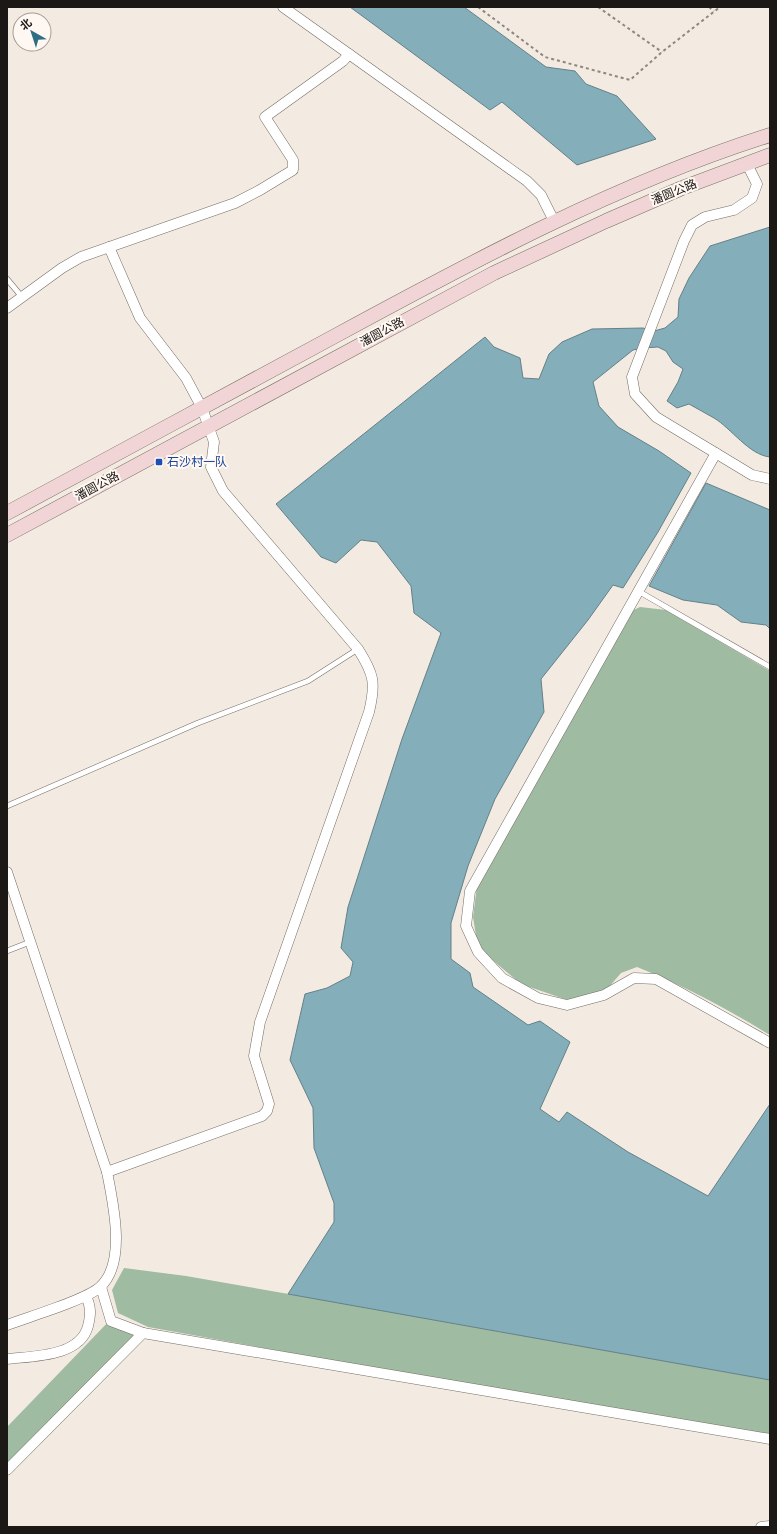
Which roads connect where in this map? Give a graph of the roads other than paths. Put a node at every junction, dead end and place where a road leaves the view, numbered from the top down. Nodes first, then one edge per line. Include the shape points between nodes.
1 (283, 7) edge
2 (349, 54) junction
3 (770, 135) edge
4 (770, 155) edge
5 (747, 164) junction
6 (555, 223) junction
7 (109, 247) junction
8 (7, 280) edge
9 (22, 297) junction
10 (7, 308) edge
11 (202, 408) junction
12 (208, 426) junction
13 (716, 453) junction
14 (770, 479) edge
15 (7, 513) edge
16 (7, 535) edge
17 (638, 591) junction
18 (358, 649) junction
19 (770, 667) edge
20 (7, 806) edge
21 (7, 872) edge
22 (30, 942) junction
23 (7, 951) edge
24 (770, 1042) edge
25 (107, 1172) junction
26 (100, 1287) junction
27 (86, 1296) junction
28 (7, 1325) edge
29 (143, 1333) junction
30 (7, 1359) edge
31 (770, 1440) edge
32 (7, 1470) edge
33 (770, 1526) edge
34 (761, 1527) edge

1 - 2 street
2 - 6 street via 527,181 541,196
2 - 7 street via 265,117 294,160 293,170 235,203
3 - 6 main road, 潘圆公路 via 673,171
4 - 5 main road, 潘圆公路
5 - 12 main road, 潘圆公路 via 682,188 494,273
5 - 13 street via 757,184 752,198 734,210 705,217 692,225 632,377 635,394 656,417
6 - 11 main road, 潘圆公路 via 500,248
7 - 9 street via 81,257
7 - 11 street via 140,318 186,378
8 - 9 lane
9 - 10 street
11 - 12 street
11 - 15 main road, 潘圆公路
12 - 16 main road, 潘圆公路
12 - 18 street via 214,442 211,467 223,491
13 - 14 street via 752,475
13 - 17 street
17 - 19 lane
17 - 24 street via 470,891 466,926 478,952 502,978 538,998 567,1005 604,995 634,978 656,979
18 - 20 lane via 308,681 198,723
18 - 25 street via 368,664 372,678 374,691 369,712 255,1042 254,1056 269,1104 267,1111 262,1116
21 - 22 street
22 - 23 lane
22 - 25 street
25 - 26 street via 114,1205 116,1238 114,1260
26 - 27 street
26 - 29 street via 111,1321
27 - 28 street
27 - 30 street via 91,1314 87,1331 81,1341 68,1349
29 - 31 street
29 - 32 street
33 - 34 street

